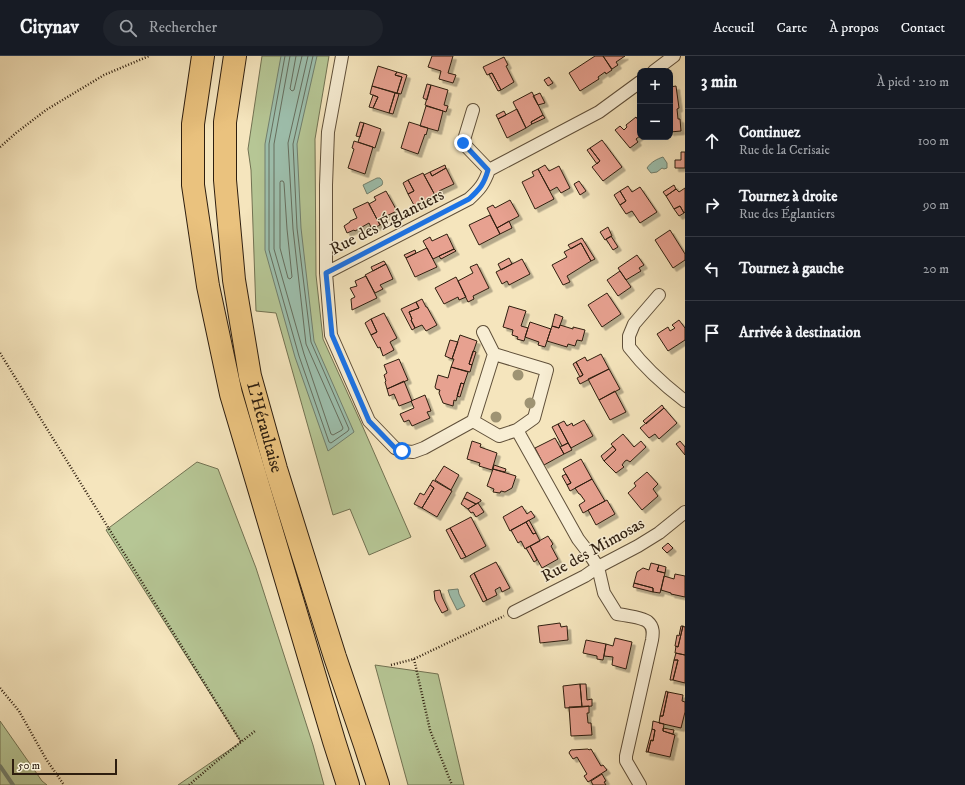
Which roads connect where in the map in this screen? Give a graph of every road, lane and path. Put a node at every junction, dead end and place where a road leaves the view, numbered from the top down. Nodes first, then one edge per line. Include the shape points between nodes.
1 (149, 56) edge
2 (203, 56) edge
3 (235, 56) edge
4 (342, 56) edge
5 (674, 56) edge
6 (658, 68) edge
7 (637, 84) edge
8 (473, 110) dead end
9 (0, 147) edge
10 (488, 170) junction
11 (326, 273) junction
12 (659, 295) dead end
13 (483, 332) dead end
14 (0, 353) edge
15 (494, 354) junction
16 (685, 401) edge
17 (473, 421) junction
18 (517, 430) junction
19 (685, 512) edge
20 (598, 567) junction
21 (514, 612) joint
22 (414, 659) junction
23 (391, 665) dead end
24 (0, 688) edge
25 (255, 731) dead end
26 (241, 742) junction
27 (64, 785) edge
28 (189, 785) edge
29 (348, 785) edge
30 (378, 785) edge
31 (452, 785) edge
32 (640, 785) edge

1 - 9 path via 104,75 46,110
2 - 29 highway, L'Héraultaise via 193,124 193,185 208,286 231,394
3 - 30 highway, L'Héraultaise via 225,122 225,180 234,280 250,376 294,527
4 - 11 street, Rue des Églantiers via 328,132
5 - 6 street
7 - 10 street via 599,112
8 - 10 street via 463,143
10 - 11 street, Rue des Églantiers via 478,191 469,199
11 - 17 street via 332,335 369,421 395,448 413,452
12 - 16 street via 634,324 629,336 629,347 640,362
13 - 15 street
14 - 26 path
15 - 17 street
15 - 18 street via 547,370 534,418
17 - 18 street via 499,436
18 - 20 street via 578,539
19 - 20 street, Rue des Mimosas via 638,546
20 - 21 street, Rue des Mimosas
20 - 32 street via 604,593 617,614 648,622 652,626 653,633 626,756 626,761
21 - 22 path
22 - 23 path
22 - 31 path via 430,730
24 - 27 path via 19,711
25 - 26 path
26 - 28 path

